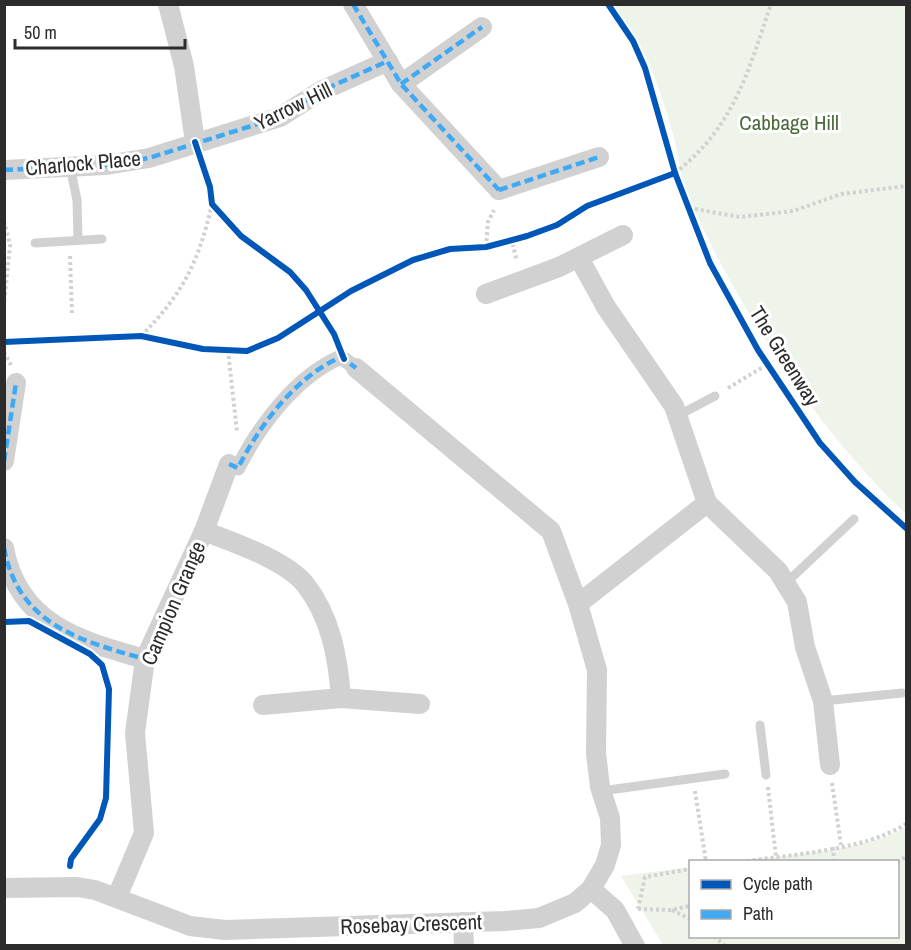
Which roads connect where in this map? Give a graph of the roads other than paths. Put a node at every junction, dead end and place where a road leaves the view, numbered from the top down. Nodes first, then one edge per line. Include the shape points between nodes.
1 (168, 4) edge
2 (353, 4) edge
3 (482, 27) dead end
4 (388, 61) junction
5 (401, 84) junction
6 (195, 142) junction
7 (599, 157) dead end
8 (70, 166) junction
9 (4, 170) edge
10 (623, 236) dead end
11 (102, 239) dead end
12 (73, 240) junction
13 (35, 243) dead end
14 (579, 258) junction
15 (486, 294) dead end
16 (356, 368) joint
17 (16, 383) dead end
18 (715, 396) road end
19 (677, 416) junction
20 (4, 461) edge
21 (229, 464) joint
22 (707, 503) junction
23 (854, 519) dead end
24 (204, 531) junction
25 (4, 548) edge
26 (787, 582) junction
27 (578, 604) junction
28 (145, 659) junction
29 (902, 693) dead end
30 (341, 698) junction
31 (823, 701) junction
32 (420, 704) dead end
33 (263, 705) dead end
34 (760, 725) dead end
35 (830, 765) road end
36 (725, 774) dead end
37 (766, 775) road end
38 (601, 791) junction
39 (4, 888) edge
40 (591, 889) junction
41 (117, 897) junction
42 (463, 922) junction
43 (224, 938) edge
44 (464, 945) edge
45 (634, 945) edge

1 - 6 street via 184,66
2 - 4 street
3 - 5 street
4 - 5 street
4 - 6 street, Yarrow Hill via 321,91 280,117
5 - 7 street via 497,201
6 - 8 street, Charlock Place via 149,158
8 - 9 street, Charlock Place
8 - 12 lane via 77,200
10 - 14 street
11 - 12 lane
12 - 13 lane
14 - 15 street
14 - 19 street
16 - 21 street via 341,357 333,360 278,406 253,438 238,468
16 - 27 street, Rosebay Crescent via 551,531
17 - 20 street
18 - 19 lane
19 - 22 street
21 - 24 street, Campion Grange
22 - 26 street
22 - 27 street
23 - 26 lane
24 - 28 street, Campion Grange
24 - 30 street via 262,554 304,583 326,621 338,659
25 - 28 street via 8,568 18,585 56,628 92,644
26 - 31 street via 797,603 805,647
27 - 38 street, Rosebay Crescent via 597,670 596,753
28 - 41 street, Campion Grange via 135,733 144,833
29 - 31 lane
30 - 32 street
30 - 33 street
31 - 35 street
34 - 37 lane
36 - 38 lane
38 - 40 street, Rosebay Crescent via 609,818 611,846
39 - 41 street, Rosebay Crescent via 77,887
40 - 42 street, Rosebay Crescent via 575,903 539,918
40 - 45 street via 615,910
41 - 43 street, Rosebay Crescent via 142,910
42 - 43 street, Rosebay Crescent
42 - 44 street

